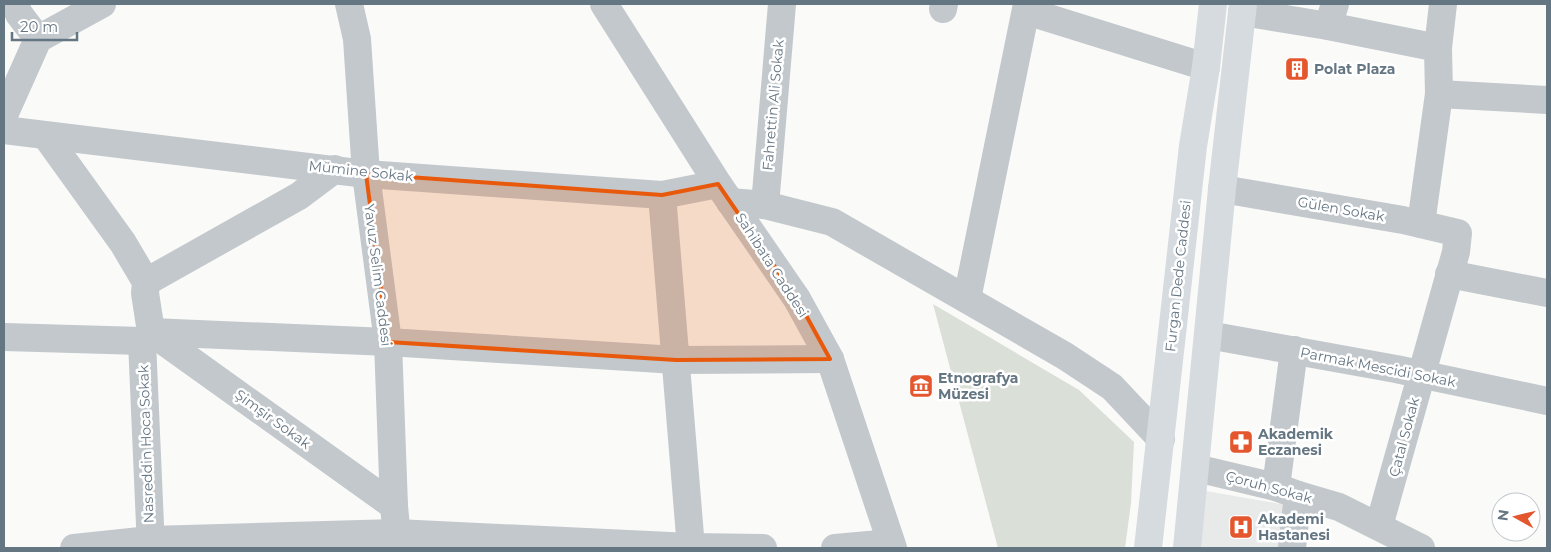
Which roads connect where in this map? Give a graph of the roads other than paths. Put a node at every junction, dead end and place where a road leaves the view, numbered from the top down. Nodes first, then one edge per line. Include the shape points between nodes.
1 (14, 4) edge
2 (102, 4) edge
3 (349, 4) edge
4 (604, 4) edge
5 (782, 4) edge
6 (1213, 4) edge
7 (1443, 4) edge
8 (1027, 8) edge
9 (1242, 8) edge
10 (1332, 15) edge
11 (38, 39) junction
12 (1438, 48) junction
13 (1206, 67) junction
14 (1438, 94) junction
15 (1547, 100) edge
16 (4, 114) edge
17 (4, 130) edge
18 (46, 136) junction
19 (334, 169) junction
20 (366, 174) junction
21 (1222, 189) junction
22 (724, 193) junction
23 (662, 195) junction
24 (765, 205) junction
25 (1421, 224) junction
26 (1458, 233) joint
27 (1449, 274) junction
28 (146, 282) junction
29 (1547, 293) edge
30 (967, 298) junction
31 (1208, 335) junction
32 (146, 336) junction
33 (4, 337) edge
34 (388, 342) junction
35 (1294, 350) junction
36 (830, 359) junction
37 (676, 360) junction
38 (1421, 374) junction
39 (1547, 400) edge
40 (1160, 439) junction
41 (1196, 468) junction
42 (1287, 491) junction
43 (394, 506) junction
44 (1379, 526) junction
45 (397, 540) edge
46 (150, 544) edge
47 (892, 545) edge
48 (691, 547) edge
49 (74, 548) edge
50 (763, 548) edge
51 (835, 548) edge
52 (1148, 548) edge
53 (1187, 548) edge
54 (1292, 548) edge
55 (1421, 548) edge

1 - 11 street
2 - 11 street
3 - 20 street, Yavuz Selim Caddesi via 357,40
4 - 22 street, Sahibata Caddesi
5 - 24 street, Fahrettin Ali Sokak
6 - 13 main road, Furgan Dede Caddesi
7 - 12 street
8 - 13 street
8 - 30 street
9 - 10 street
9 - 21 main road
10 - 12 street
11 - 16 street
12 - 14 street
13 - 40 main road, Furgan Dede Caddesi via 1193,146
14 - 15 street
14 - 25 street
17 - 18 street, Mümine Sokak
18 - 19 street, Mümine Sokak
18 - 28 street via 123,243
19 - 20 street, Mümine Sokak
19 - 28 street via 299,196
20 - 23 street, Mümine Sokak
20 - 34 street, Yavuz Selim Caddesi
21 - 25 street, Gülen Sokak
21 - 31 main road
22 - 23 street, Mümine Sokak
22 - 24 street, Mümine Sokak
22 - 36 street, Sahibata Caddesi via 796,299
23 - 37 street
24 - 30 street, Mümine Sokak via 832,222
25 - 26 street, Gülen Sokak
26 - 27 street, Çatal Sokak
27 - 29 street
27 - 38 street, Çatal Sokak
28 - 32 street, Nasreddin Hoca Sokak
30 - 40 street, Mümine Sokak via 1112,387
31 - 35 street, Parmak Mescidi Sokak
31 - 41 main road
32 - 33 street
32 - 34 street
32 - 43 street, Şimşir Sokak
32 - 46 street, Nasreddin Hoca Sokak
34 - 37 street
34 - 43 street, Yavuz Selim Caddesi
35 - 38 street, Parmak Mescidi Sokak
35 - 42 street
36 - 37 street
36 - 47 street, Sahibata Caddesi
37 - 48 street
38 - 39 street, Parmak Mescidi Sokak
38 - 44 street, Çatal Sokak
40 - 52 main road, Furgan Dede Caddesi
41 - 42 street, Çoruh Sokak
41 - 53 main road
42 - 44 street, Çoruh Sokak via 1339,507
42 - 54 street
43 - 45 street, Yavuz Selim Caddesi
44 - 55 street, Çoruh Sokak
45 - 46 street
45 - 48 street
46 - 49 street
47 - 51 street
48 - 50 street

